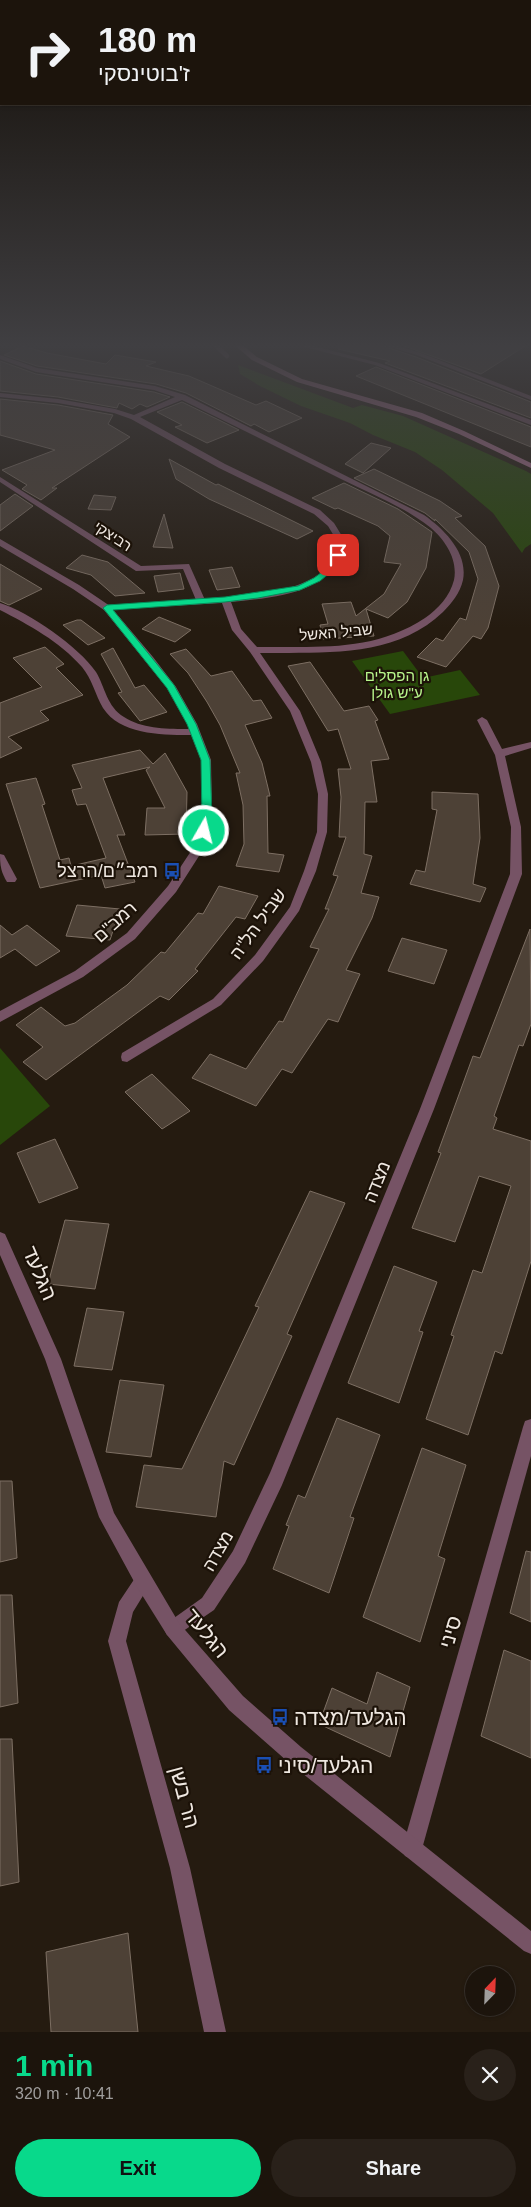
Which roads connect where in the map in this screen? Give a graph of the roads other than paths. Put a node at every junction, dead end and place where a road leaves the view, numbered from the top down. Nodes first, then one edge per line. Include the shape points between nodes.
1 (173, 438) edge
2 (264, 438) edge
3 (470, 438) edge
4 (529, 465) edge
5 (0, 479) edge
6 (0, 542) edge
7 (225, 599) junction
8 (200, 601) junction
9 (0, 606) edge
10 (107, 608) junction
11 (254, 650) junction
12 (482, 720) dead end
13 (195, 732) junction
14 (531, 744) edge
15 (500, 755) junction
16 (0, 858) edge
17 (11, 880) dead end
18 (0, 1017) edge
19 (127, 1057) dead end
20 (0, 1238) edge
21 (531, 1428) edge
22 (143, 1581) junction
23 (173, 1629) junction
24 (412, 1849) junction
25 (531, 1944) edge
26 (214, 2032) edge

1 - 7 street via 222,466 317,512 342,541 338,555 317,580 300,588
2 - 11 street, שביל האשל via 424,519 444,535 456,554 461,574 456,591 446,606 405,633 379,643 344,648
3 - 4 main road
5 - 8 street, רביצקי via 139,569 186,566
6 - 10 street, רמב"ם
7 - 8 street
7 - 11 street, שביל הל"ה via 237,630
8 - 10 street
9 - 13 street via 71,650 92,672 111,712 127,723 170,732
10 - 13 street, רמב"ם via 171,687
11 - 19 street, שביל הל"ה via 295,711 316,762 323,794 322,832 313,863 295,908 259,958 217,1002
12 - 15 street, מצדה
13 - 18 street, רמב"ם via 206,760 207,818 200,845 172,889 131,936 79,974
14 - 15 street
15 - 23 street, מצדה via 516,827 516,874 427,1109 276,1479 239,1556 208,1604
16 - 17 street
20 - 22 street, הגלעד via 52,1359 107,1517
21 - 24 street, סיני
22 - 23 street, הגלעד
22 - 26 street, הר בשן via 125,1608 117,1641 180,1868
23 - 24 street, הגלעד via 236,1703
24 - 25 street, הגלעד

